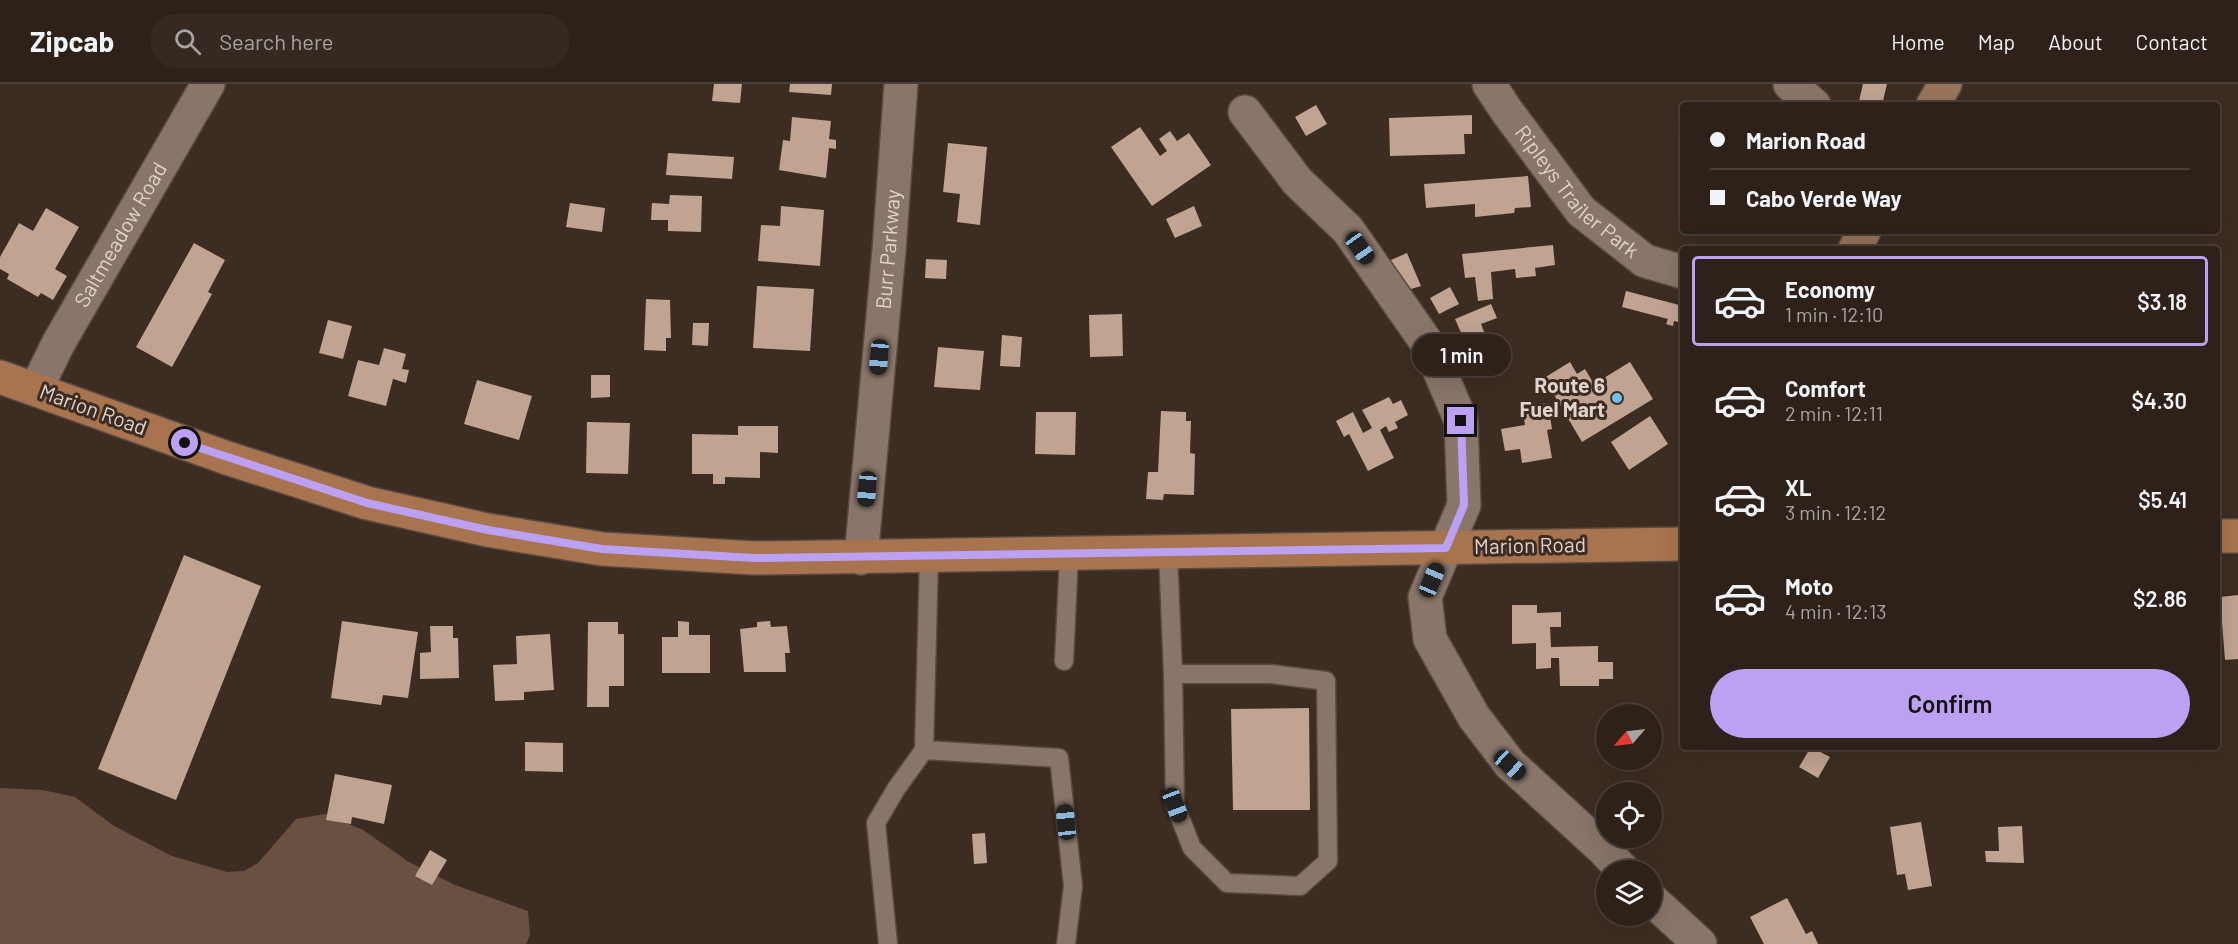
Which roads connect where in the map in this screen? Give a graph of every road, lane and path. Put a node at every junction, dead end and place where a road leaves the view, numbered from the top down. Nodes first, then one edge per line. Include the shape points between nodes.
1 (208, 84) edge
2 (901, 84) edge
3 (1489, 84) edge
4 (1790, 84) edge
5 (1944, 84) edge
6 (1811, 102) edge
7 (1935, 102) edge
8 (1245, 112) dead end
9 (1680, 271) edge
10 (0, 377) edge
11 (36, 389) junction
12 (2220, 536) edge
13 (2238, 536) edge
14 (1679, 538) edge
15 (1446, 548) junction
16 (1168, 552) junction
17 (1069, 555) junction
18 (929, 557) junction
19 (861, 558) junction
20 (1064, 661) dead end
21 (1173, 674) junction
22 (924, 750) junction
23 (1613, 860) edge
24 (1662, 909) edge
25 (888, 944) edge
26 (1066, 944) edge
27 (1700, 944) edge

1 - 11 street, Saltmeadow Road
2 - 19 street, Burr Parkway
3 - 9 street, Ripleys Trailer Park via 1581,211 1645,261
4 - 6 street
5 - 7 street
8 - 15 street via 1297,181 1348,230 1429,346 1461,421 1464,505
10 - 11 main road, Marion Road
11 - 19 main road, Marion Road via 227,459 356,500 488,530 602,549 754,558
12 - 13 main road
14 - 15 main road, Marion Road
15 - 16 main road, Marion Road
15 - 23 street via 1425,597 1430,639 1474,717 1510,765
16 - 17 main road, Marion Road
16 - 21 lane
17 - 18 main road, Marion Road
17 - 20 lane
18 - 19 main road, Marion Road
18 - 22 lane
21 - 21 lane via 1271,674 1326,681 1328,861 1300,886 1227,883 1192,848 1175,805
22 - 25 lane via 876,823
22 - 26 lane via 1059,758 1073,886
24 - 27 street

